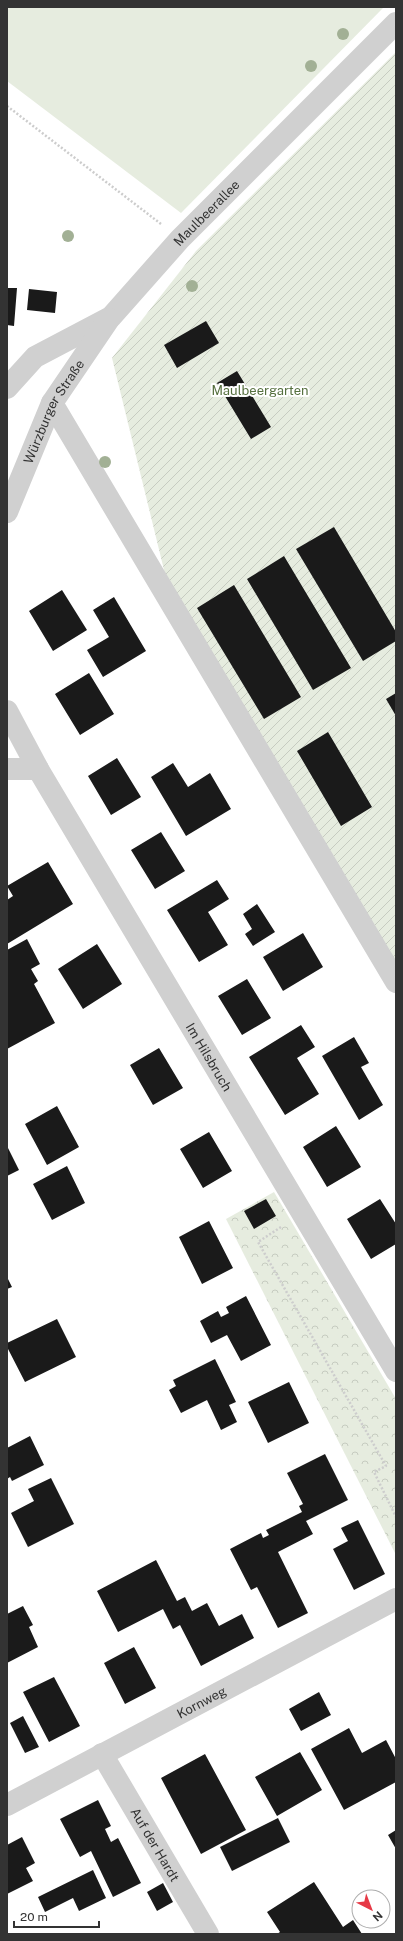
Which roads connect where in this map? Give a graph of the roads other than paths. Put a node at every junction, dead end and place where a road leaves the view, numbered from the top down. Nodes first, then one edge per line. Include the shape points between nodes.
1 (396, 23) edge
2 (111, 317) junction
3 (7, 388) edge
4 (52, 403) junction
5 (7, 512) edge
6 (7, 711) edge
7 (7, 769) edge
8 (38, 769) junction
9 (396, 982) edge
10 (396, 1371) edge
11 (396, 1599) edge
12 (102, 1754) junction
13 (7, 1805) edge
14 (208, 1934) edge

1 - 2 street, Maulbeerallee via 180,239
2 - 3 street, Maulbeerallee via 35,357
2 - 4 street, Würzburger Straße
4 - 5 street, Würzburger Straße
4 - 9 street
6 - 8 street, Im Hilsbruch
7 - 8 street
8 - 10 street, Im Hilsbruch
11 - 12 street, Kornweg
12 - 13 street, Kornweg
12 - 14 street, Auf der Hardt

